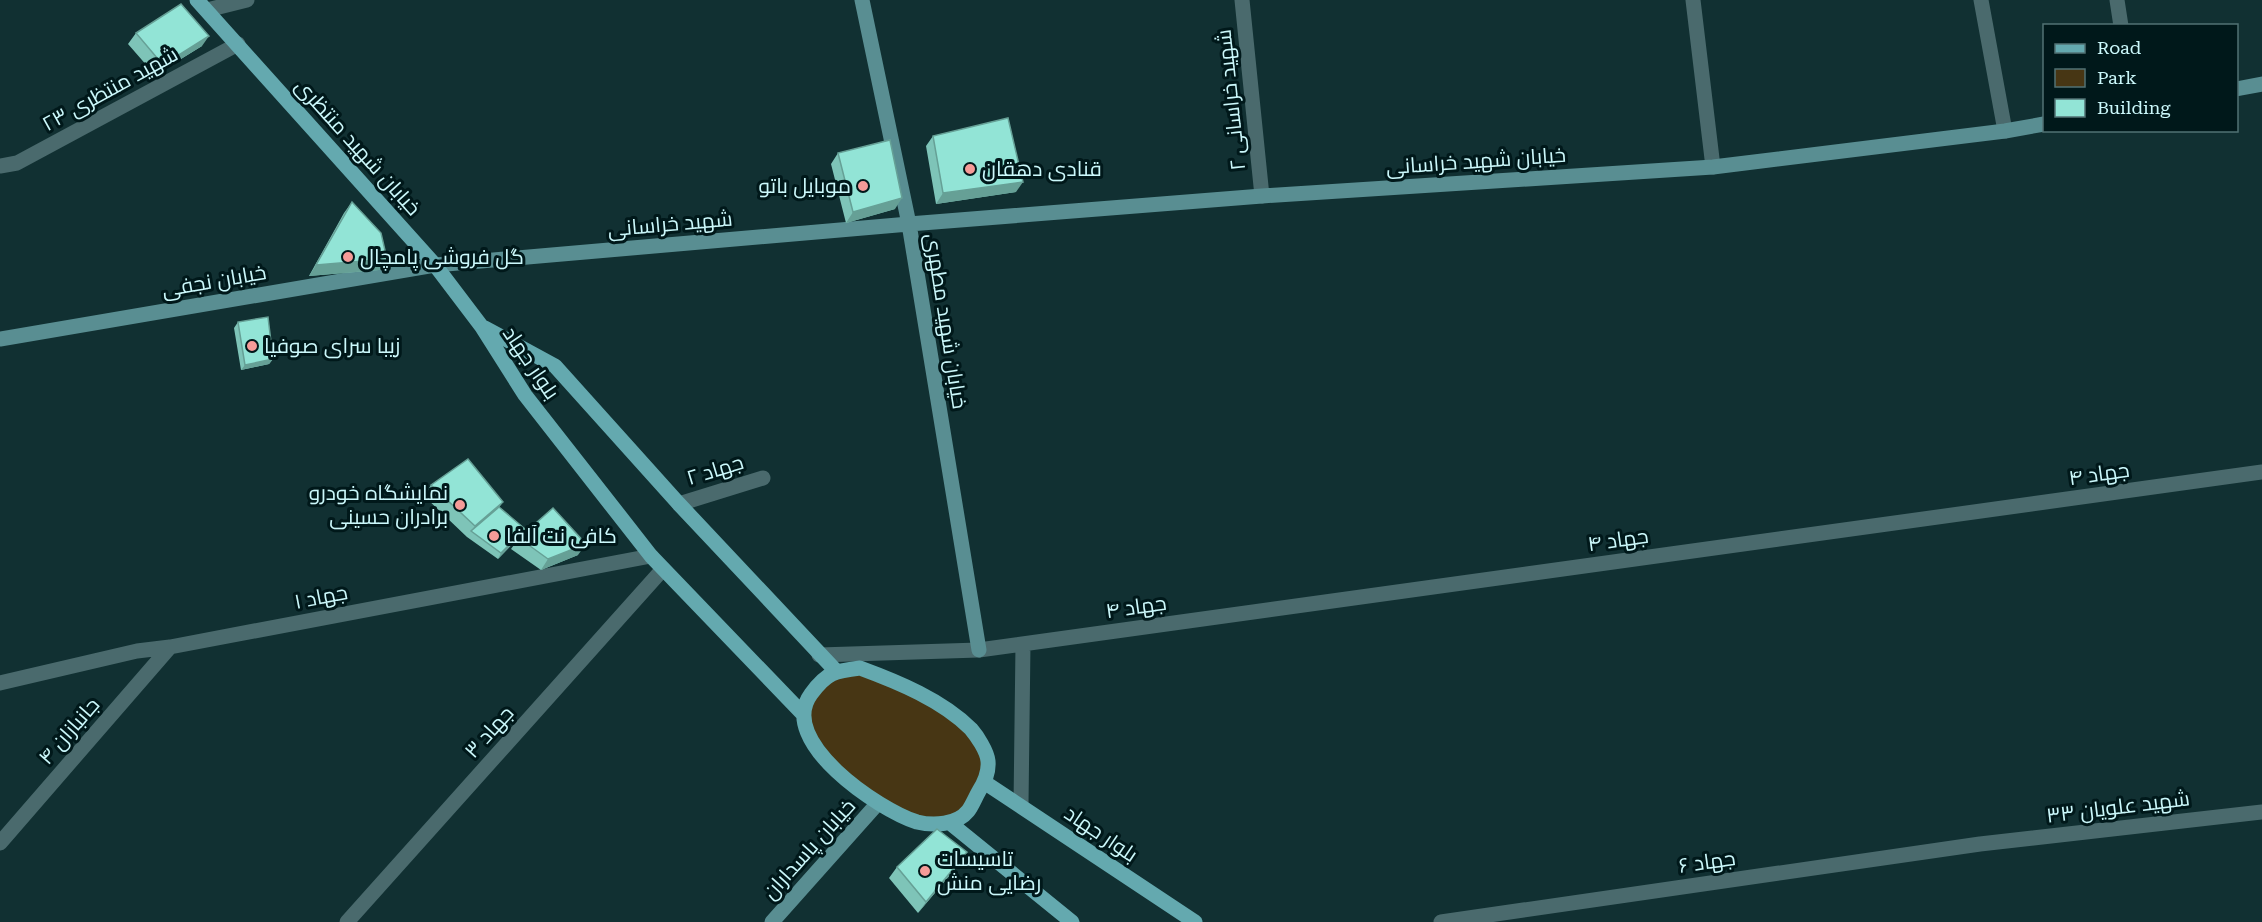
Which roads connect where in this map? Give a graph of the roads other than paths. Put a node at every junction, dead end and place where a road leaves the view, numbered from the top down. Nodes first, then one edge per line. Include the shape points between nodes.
1 (247, 0) edge
2 (862, 0) edge
3 (1242, 0) edge
4 (1693, 0) edge
5 (1981, 0) edge
6 (2117, 0) edge
7 (202, 5) edge
8 (2121, 24) edge
9 (238, 44) junction
10 (2262, 84) edge
11 (2238, 88) edge
12 (2043, 124) edge
13 (2005, 131) junction
14 (0, 166) edge
15 (1713, 166) junction
16 (1262, 196) junction
17 (909, 224) junction
18 (435, 265) junction
19 (482, 327) junction
20 (0, 339) edge
21 (2262, 472) edge
22 (763, 478) dead end
23 (679, 504) junction
24 (651, 556) junction
25 (663, 569) junction
26 (1023, 644) junction
27 (170, 647) junction
28 (979, 650) junction
29 (819, 655) junction
30 (836, 671) junction
31 (0, 683) edge
32 (803, 714) junction
33 (984, 782) junction
34 (878, 803) junction
35 (1021, 805) junction
36 (2262, 812) edge
37 (950, 823) junction
38 (0, 843) edge
39 (1980, 844) joint
40 (347, 922) edge
41 (772, 922) edge
42 (1072, 922) edge
43 (1195, 922) edge
44 (1441, 922) edge

1 - 7 street
2 - 17 street, خیابان شهید مطهری
3 - 16 street, شهید خراسانی ۲
4 - 15 street
5 - 13 street
6 - 8 street
7 - 9 main road, خیابان شهید منتظری
9 - 14 street, شهید منتظری ۲۳ via 17,163
9 - 18 main road, خیابان شهید منتظری
10 - 11 street
12 - 13 street, خیابان شهید خراسانی
13 - 15 street, خیابان شهید خراسانی
15 - 16 street, خیابان شهید خراسانی
16 - 17 street, خیابان شهید خراسانی
17 - 18 street, شهید خراسانی
17 - 28 street, خیابان شهید مطهری
18 - 19 main road, خیابان شهید منتظری
18 - 20 street, خیابان نجفی
19 - 23 main road, بلوار جهاد via 555,366
19 - 24 main road, بلوار جهاد via 525,395
21 - 26 street, جهاد ۴
22 - 23 street, جهاد ۲
23 - 29 main road, بلوار جهاد
24 - 25 main road, بلوار جهاد
24 - 27 street, جهاد ۱
25 - 32 main road, بلوار جهاد
25 - 40 street, جهاد ۳
26 - 28 street, جهاد ۴
26 - 35 street
27 - 31 street, جهاد ۱
27 - 38 street, جانبازان ۴
28 - 29 street, جهاد ۴
29 - 30 main road, بلوار جهاد
30 - 32 main road via 822,678 805,702
30 - 33 main road via 860,668 937,704 971,730 981,744 988,761
32 - 34 main road via 822,756 838,774
33 - 35 main road, بلوار جهاد
33 - 37 main road via 967,813
34 - 37 main road via 904,818 927,825
34 - 41 street, خیابان پاسداران
35 - 43 main road, بلوار جهاد
36 - 39 street, شهید علویان ۳۳
37 - 42 main road
39 - 44 street, جهاد ۶

